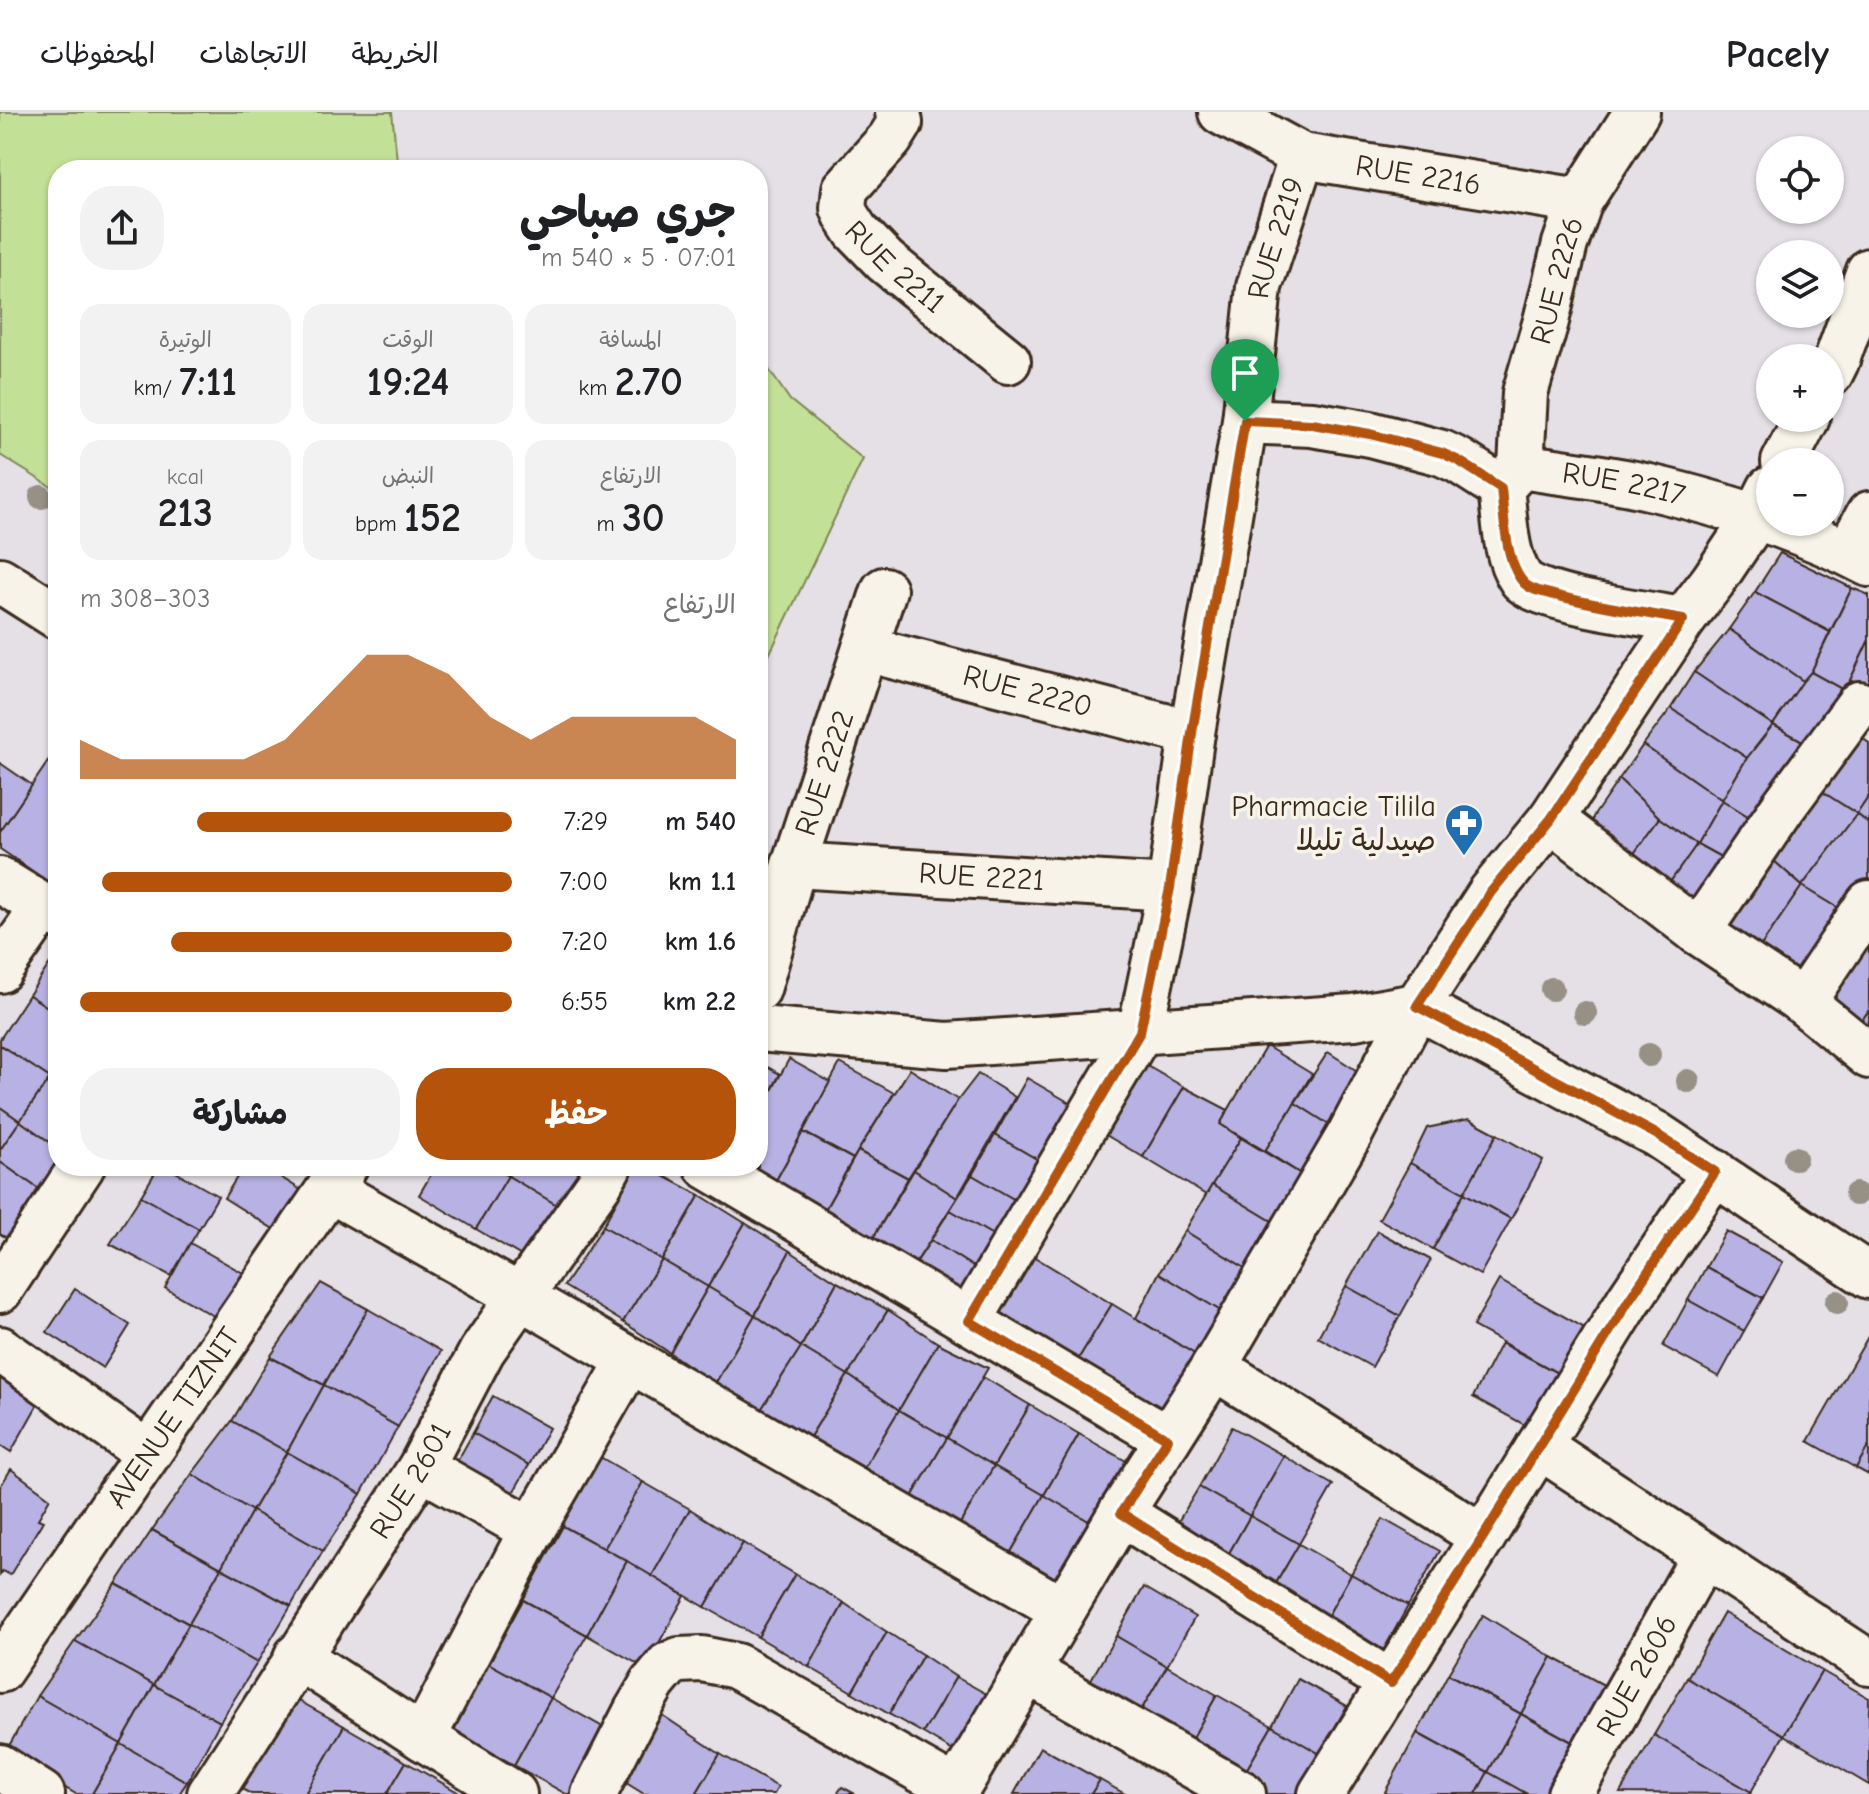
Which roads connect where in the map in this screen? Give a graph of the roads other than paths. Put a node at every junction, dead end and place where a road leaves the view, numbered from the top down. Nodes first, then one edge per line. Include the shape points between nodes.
1 (898, 112) edge
2 (1221, 112) edge
3 (1637, 112) edge
4 (1302, 156) junction
5 (1580, 201) junction
6 (1869, 271) edge
7 (1843, 344) edge
8 (1008, 361) dead end
9 (1245, 421) junction
10 (1511, 477) junction
11 (1756, 502) edge
12 (1756, 514) edge
13 (1869, 514) edge
14 (1821, 536) edge
15 (1859, 558) edge
16 (0, 580) edge
17 (884, 590) dead end
18 (48, 611) edge
19 (1683, 620) junction
20 (865, 649) junction
21 (1859, 704) dead end
22 (1192, 733) junction
23 (1551, 819) junction
24 (794, 865) junction
25 (0, 880) edge
26 (1170, 888) junction
27 (1869, 903) edge
28 (48, 910) edge
29 (48, 915) edge
30 (1698, 932) junction
31 (768, 955) edge
32 (0, 970) edge
33 (1803, 1002) junction
34 (1417, 1006) junction
35 (768, 1030) edge
36 (1140, 1032) junction
37 (1869, 1056) edge
38 (1715, 1172) junction
39 (75, 1176) edge
40 (603, 1176) edge
41 (724, 1176) edge
42 (337, 1178) edge
43 (1869, 1276) edge
44 (0, 1290) edge
45 (521, 1297) junction
46 (969, 1321) junction
47 (0, 1349) edge
48 (630, 1360) junction
49 (1214, 1367) junction
50 (1168, 1439) junction
51 (1539, 1446) junction
52 (147, 1453) junction
53 (421, 1467) junction
54 (1121, 1513) junction
55 (532, 1530) junction
56 (1483, 1537) junction
57 (1704, 1555) junction
58 (1063, 1610) junction
59 (297, 1656) junction
60 (1869, 1663) edge
61 (0, 1670) edge
62 (1027, 1671) junction
63 (1391, 1683) junction
64 (423, 1738) junction
65 (0, 1767) edge
66 (955, 1792) edge
67 (42, 1794) edge
68 (210, 1794) edge
69 (514, 1794) edge
70 (594, 1794) edge
71 (1243, 1794) edge
72 (1321, 1794) edge
73 (1570, 1794) edge

1 - 8 street, RUE 2211 via 900,123 890,139 845,189 843,208 856,231 885,261
2 - 4 street, RUE 2216
3 - 5 street, RUE 2226
4 - 5 street, RUE 2216
4 - 9 street, RUE 2219 via 1259,287
5 - 10 street, RUE 2226 via 1525,393
6 - 7 street
9 - 10 street via 1370,434
9 - 22 street, RUE 2219
10 - 11 street, RUE 2217 via 1648,486
10 - 19 street, RUE 2226 via 1508,541 1525,584 1579,601
12 - 19 street
13 - 15 street
14 - 15 street, RUE 2217
16 - 18 street
17 - 20 street, RUE 2222
19 - 23 street
20 - 22 street, RUE 2220
20 - 24 street, RUE 2222
21 - 30 street
22 - 26 street, RUE 2219
23 - 30 street
23 - 34 street via 1491,892
24 - 26 street, RUE 2221
24 - 31 street, RUE 2222
25 - 28 street
26 - 36 street, RUE 2219
27 - 33 street
29 - 32 street
30 - 33 street
33 - 37 street
34 - 36 street via 1354,1017
34 - 38 street via 1656,1134
34 - 49 street via 1350,1134
35 - 36 street via 947,1045
36 - 46 street, RUE 2219
38 - 43 street
38 - 51 street
39 - 44 street
40 - 45 street, RUE 2601
41 - 46 street
42 - 45 street
42 - 52 street, AVENUE TIZNIT
45 - 48 street
45 - 53 street, RUE 2601 via 482,1351
46 - 50 street
47 - 52 street
48 - 55 street
48 - 58 street
49 - 50 street
49 - 56 street
50 - 54 street
51 - 56 street
51 - 57 street
52 - 61 street, AVENUE TIZNIT
53 - 55 street
53 - 59 street, RUE 2601
54 - 58 street
54 - 63 street
55 - 64 street
56 - 63 street
57 - 60 street
57 - 73 street, RUE 2606
58 - 62 street
59 - 64 street
59 - 68 street, RUE 2601
62 - 66 street
62 - 71 street
63 - 72 street
64 - 69 street
65 - 67 street
66 - 70 street via 736,1666 702,1659 668,1665 653,1683

